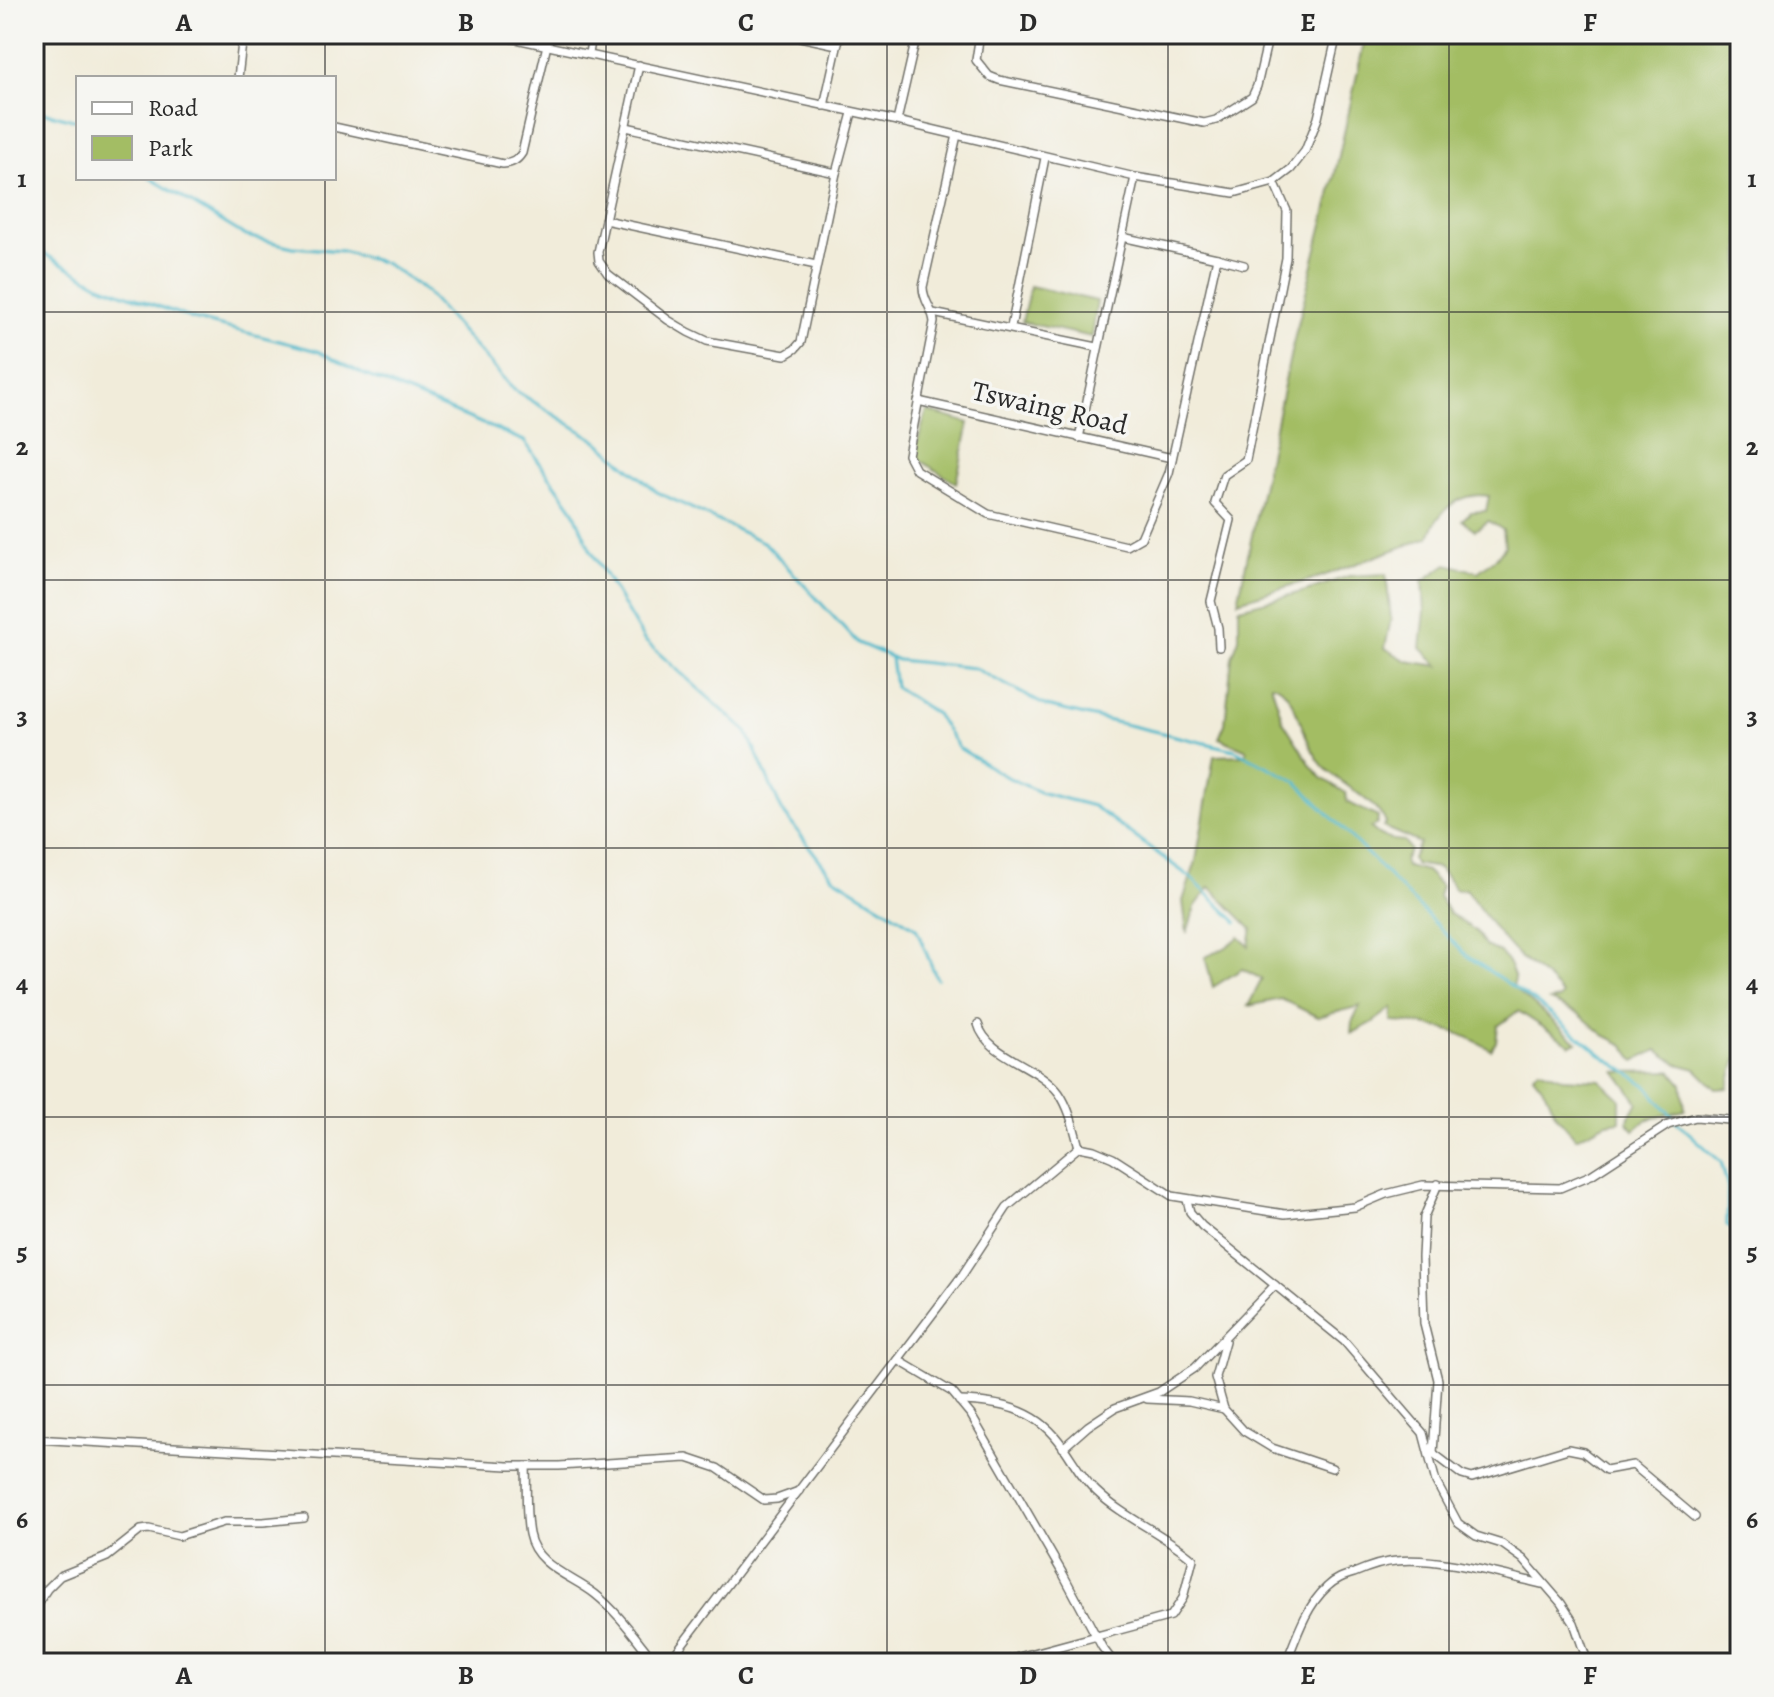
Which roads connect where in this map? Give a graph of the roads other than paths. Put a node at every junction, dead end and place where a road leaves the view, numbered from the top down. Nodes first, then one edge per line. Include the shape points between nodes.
1 (243, 34) edge
2 (492, 34) edge
3 (592, 34) edge
4 (786, 34) edge
5 (840, 34) edge
6 (917, 34) edge
7 (980, 34) edge
8 (1242, 34) edge
9 (1337, 34) edge
10 (1269, 37) edge
11 (547, 45) junction
12 (837, 45) junction
13 (589, 54) junction
14 (639, 65) junction
15 (238, 76) edge
16 (824, 106) junction
17 (852, 113) junction
18 (897, 121) junction
19 (336, 127) edge
20 (626, 127) junction
21 (957, 135) junction
22 (1045, 158) junction
23 (836, 173) junction
24 (1135, 177) junction
25 (1274, 182) junction
26 (605, 220) junction
27 (1122, 237) junction
28 (1217, 258) junction
29 (816, 265) junction
30 (1244, 265) dead end
31 (933, 313) junction
32 (1011, 327) junction
33 (1097, 347) junction
34 (918, 401) junction
35 (1079, 438) junction
36 (1172, 458) junction
37 (1219, 647) dead end
38 (978, 1024) dead end
39 (1740, 1121) edge
40 (1079, 1147) junction
41 (1438, 1184) junction
42 (1187, 1200) junction
43 (1275, 1285) junction
44 (1226, 1339) junction
45 (898, 1360) junction
46 (1141, 1398) junction
47 (959, 1401) junction
48 (1224, 1409) junction
49 (34, 1439) edge
50 (1063, 1448) junction
51 (1431, 1451) junction
52 (526, 1466) junction
53 (1332, 1468) dead end
54 (799, 1491) junction
55 (1695, 1517) dead end
56 (304, 1518) dead end
57 (1545, 1584) junction
58 (34, 1609) edge
59 (1096, 1636) junction
60 (656, 1663) edge
61 (668, 1663) edge
62 (997, 1663) edge
63 (1114, 1663) edge
64 (1286, 1663) edge
65 (1588, 1663) edge

1 - 15 street
2 - 11 street
3 - 13 street
4 - 12 street
5 - 12 street
6 - 18 street
7 - 10 street via 976,60 999,80 1204,123 1252,97
8 - 10 street
9 - 25 street via 1313,135 1291,169
11 - 13 street
11 - 19 street via 518,160 503,164
12 - 16 street
13 - 14 street
14 - 16 street
14 - 20 street
16 - 17 street
17 - 18 street
17 - 23 street
18 - 21 street
20 - 23 street
20 - 26 street
21 - 22 street
21 - 31 street via 923,287
22 - 24 street
22 - 32 street
23 - 29 street
24 - 25 street via 1234,193
24 - 27 street
25 - 37 street via 1287,211 1286,258 1246,460 1224,475 1215,503 1231,520 1211,601
26 - 29 street
26 - 29 street via 598,252 603,269 668,320 707,341 791,353 801,342
27 - 28 street
27 - 33 street
28 - 30 street
28 - 36 street
31 - 32 street
31 - 34 street
32 - 33 street
33 - 35 street
34 - 35 street, Tswaing Road
34 - 36 street via 907,451 916,470 988,514 1121,545 1141,538
35 - 36 street, Tswaing Road
38 - 40 street via 986,1040 1058,1092
39 - 41 street via 1692,1117 1668,1125 1591,1175 1560,1188
40 - 42 street via 1113,1158
40 - 45 street via 1007,1207
41 - 42 street via 1346,1209 1285,1214
41 - 51 street via 1424,1217 1422,1257 1424,1324 1438,1380
42 - 43 street via 1202,1226
43 - 44 street
43 - 51 street via 1344,1341 1416,1423
44 - 46 street via 1195,1368
44 - 48 street via 1215,1377
45 - 47 street
45 - 54 street
46 - 48 street
46 - 50 street via 1115,1408
47 - 50 street via 1017,1408
47 - 59 street
48 - 53 street via 1244,1431 1272,1448
49 - 52 street
50 - 59 street via 1098,1493 1193,1559 1183,1598 1171,1616
51 - 55 street via 1472,1478 1577,1450 1603,1469 1633,1465
51 - 57 street via 1436,1482 1458,1523 1511,1550
52 - 54 street via 687,1458 717,1468 764,1500
52 - 60 street via 529,1535 538,1555 595,1594
54 - 61 street
56 - 58 street via 224,1522 179,1536 141,1530 107,1557 60,1576
57 - 64 street via 1461,1566 1379,1563 1326,1587
57 - 65 street via 1574,1623
59 - 62 street
59 - 63 street

